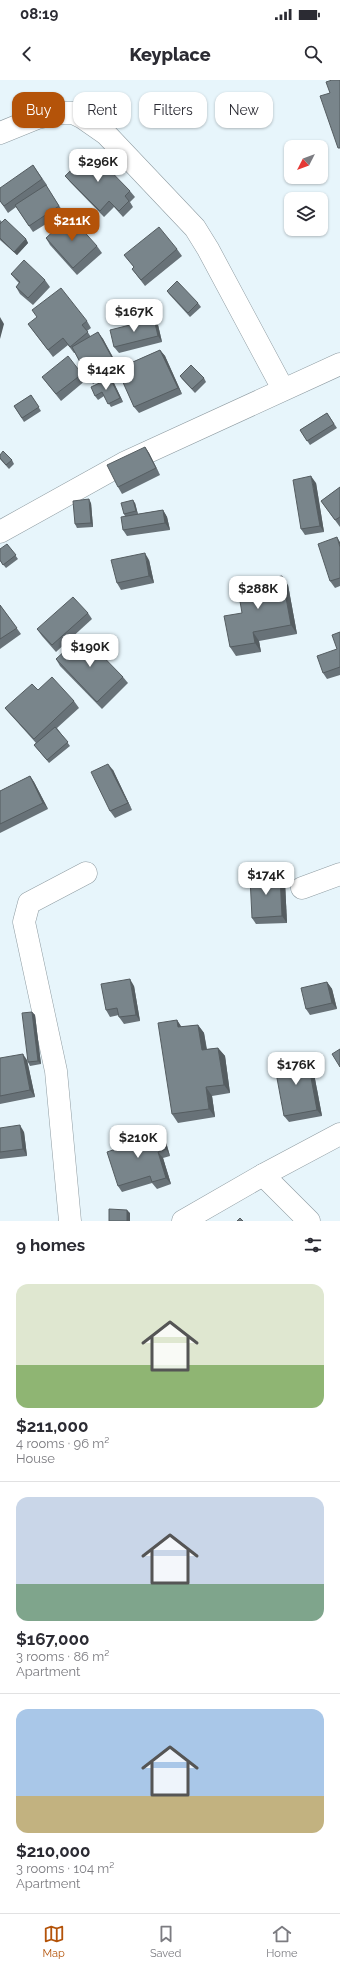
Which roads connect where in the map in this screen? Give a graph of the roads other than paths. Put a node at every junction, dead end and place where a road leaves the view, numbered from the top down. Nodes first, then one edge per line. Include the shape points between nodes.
1 (0, 133) edge
2 (340, 364) edge
3 (283, 389) junction
4 (0, 532) edge
5 (86, 873) dead end
6 (340, 874) edge
7 (302, 888) dead end
8 (340, 1134) edge
9 (263, 1175) junction
10 (70, 1221) edge
11 (183, 1221) edge
12 (309, 1221) edge

1 - 3 street via 37,118 73,113 106,134 195,228
2 - 3 street
3 - 4 street via 124,463
5 - 10 street via 30,903 24,922 56,1071
6 - 7 street
8 - 9 street
9 - 11 street
9 - 12 street

